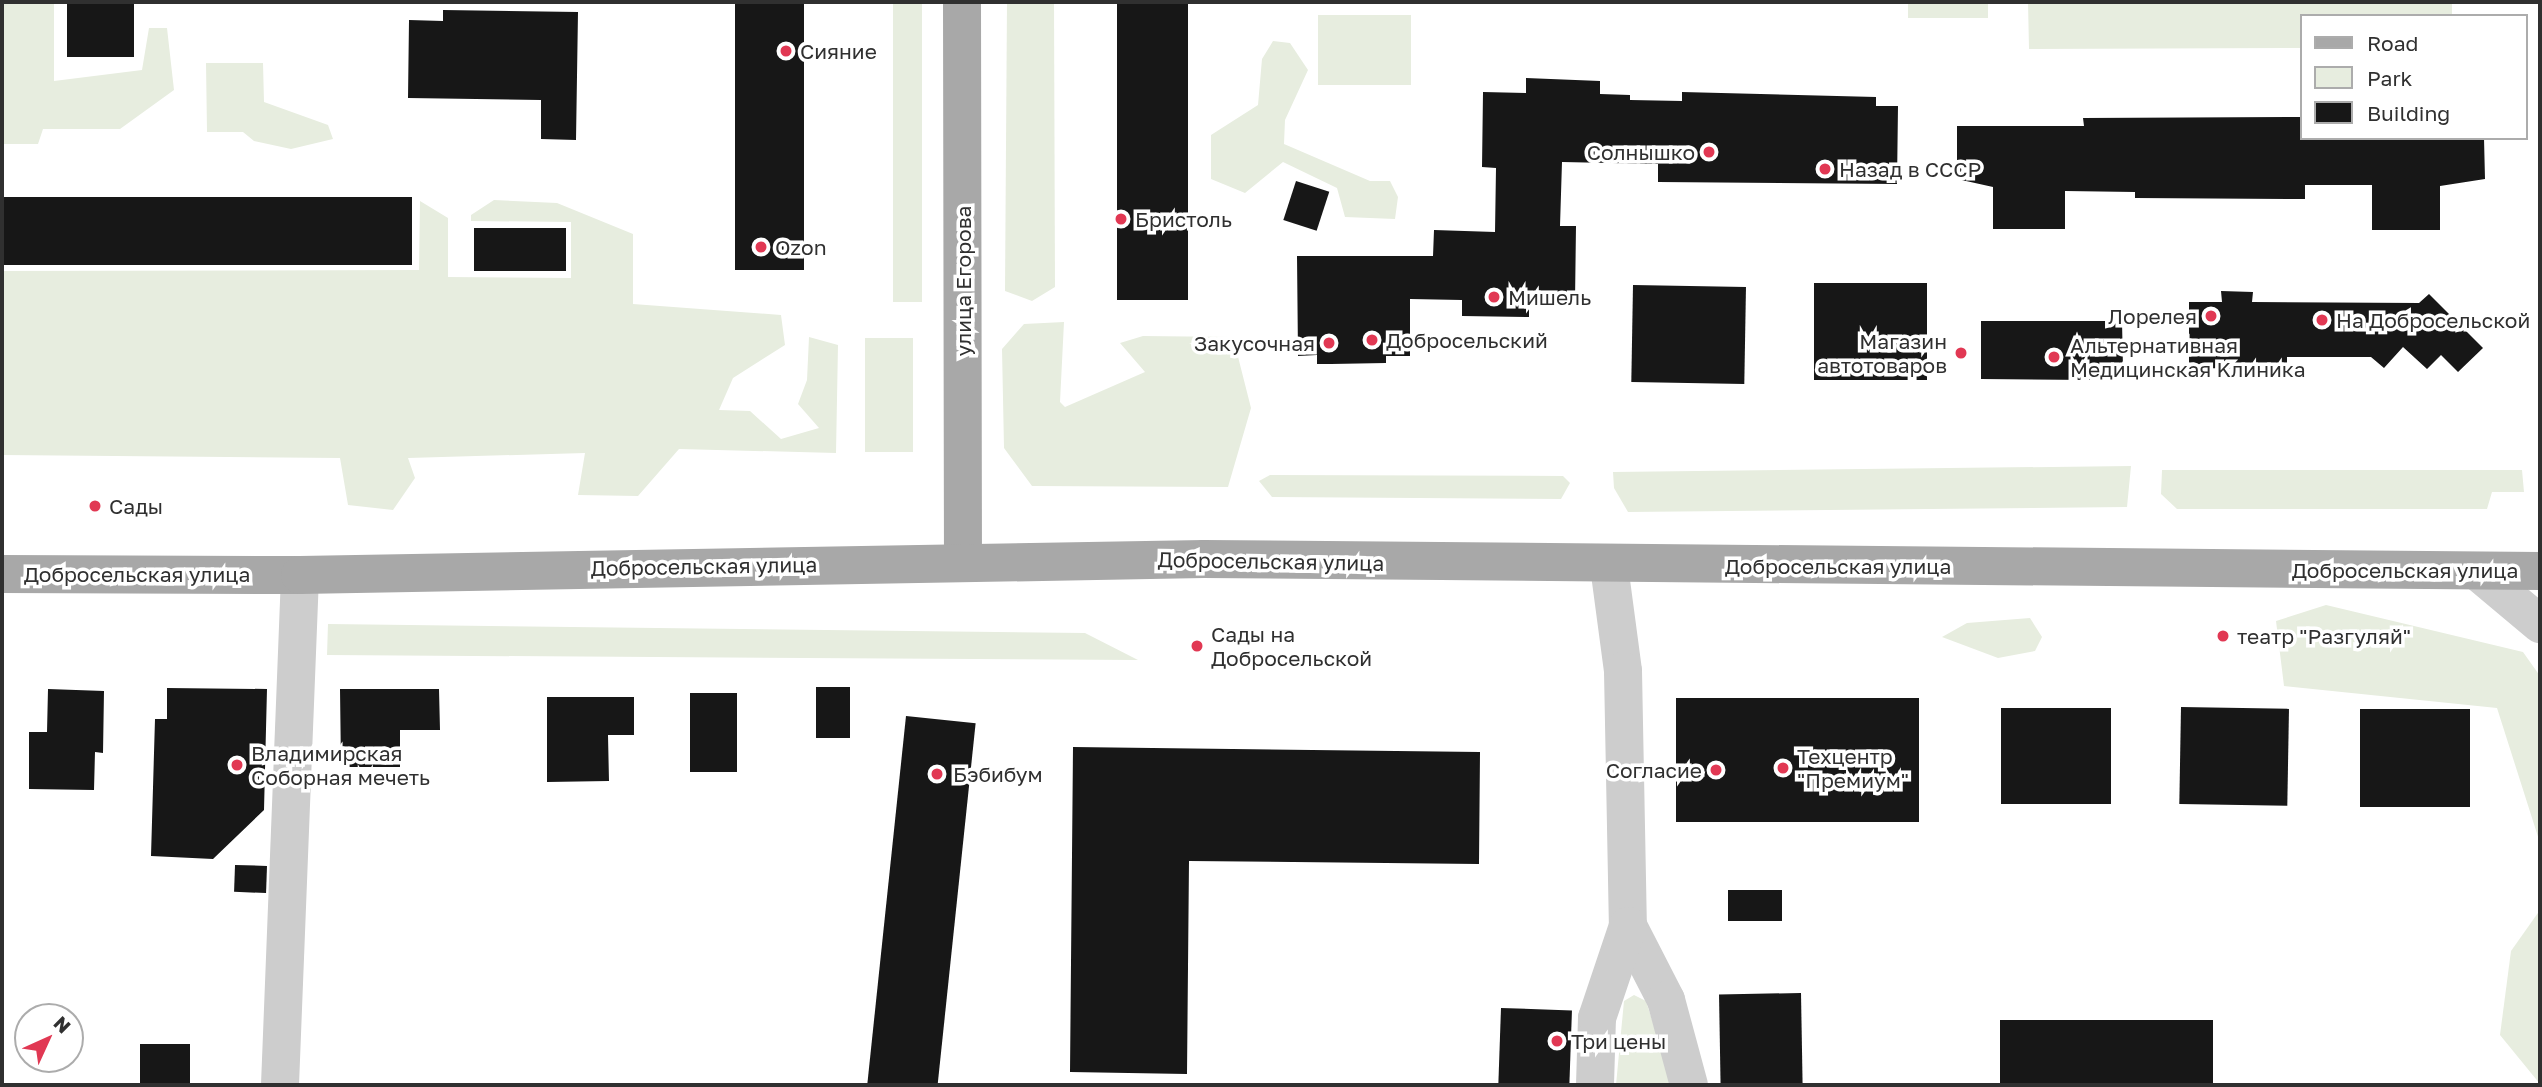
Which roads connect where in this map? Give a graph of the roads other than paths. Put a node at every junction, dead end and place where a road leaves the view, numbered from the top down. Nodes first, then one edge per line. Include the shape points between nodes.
1 (962, 2) edge
2 (962, 560) junction
3 (1609, 566) junction
4 (2540, 571) edge
5 (2478, 572) junction
6 (2, 574) edge
7 (300, 575) junction
8 (2540, 624) edge
9 (1628, 926) junction
10 (280, 1085) edge
11 (1595, 1085) edge
12 (1689, 1085) edge

1 - 2 main road, улица Егорова
2 - 3 main road, Добросельская улица
2 - 7 main road, Добросельская улица
3 - 5 main road, Добросельская улица
3 - 9 street via 1623,671
4 - 5 main road, Добросельская улица
5 - 8 street
6 - 7 main road, Добросельская улица
7 - 10 street
9 - 11 street via 1597,1018
9 - 12 street via 1666,1000

